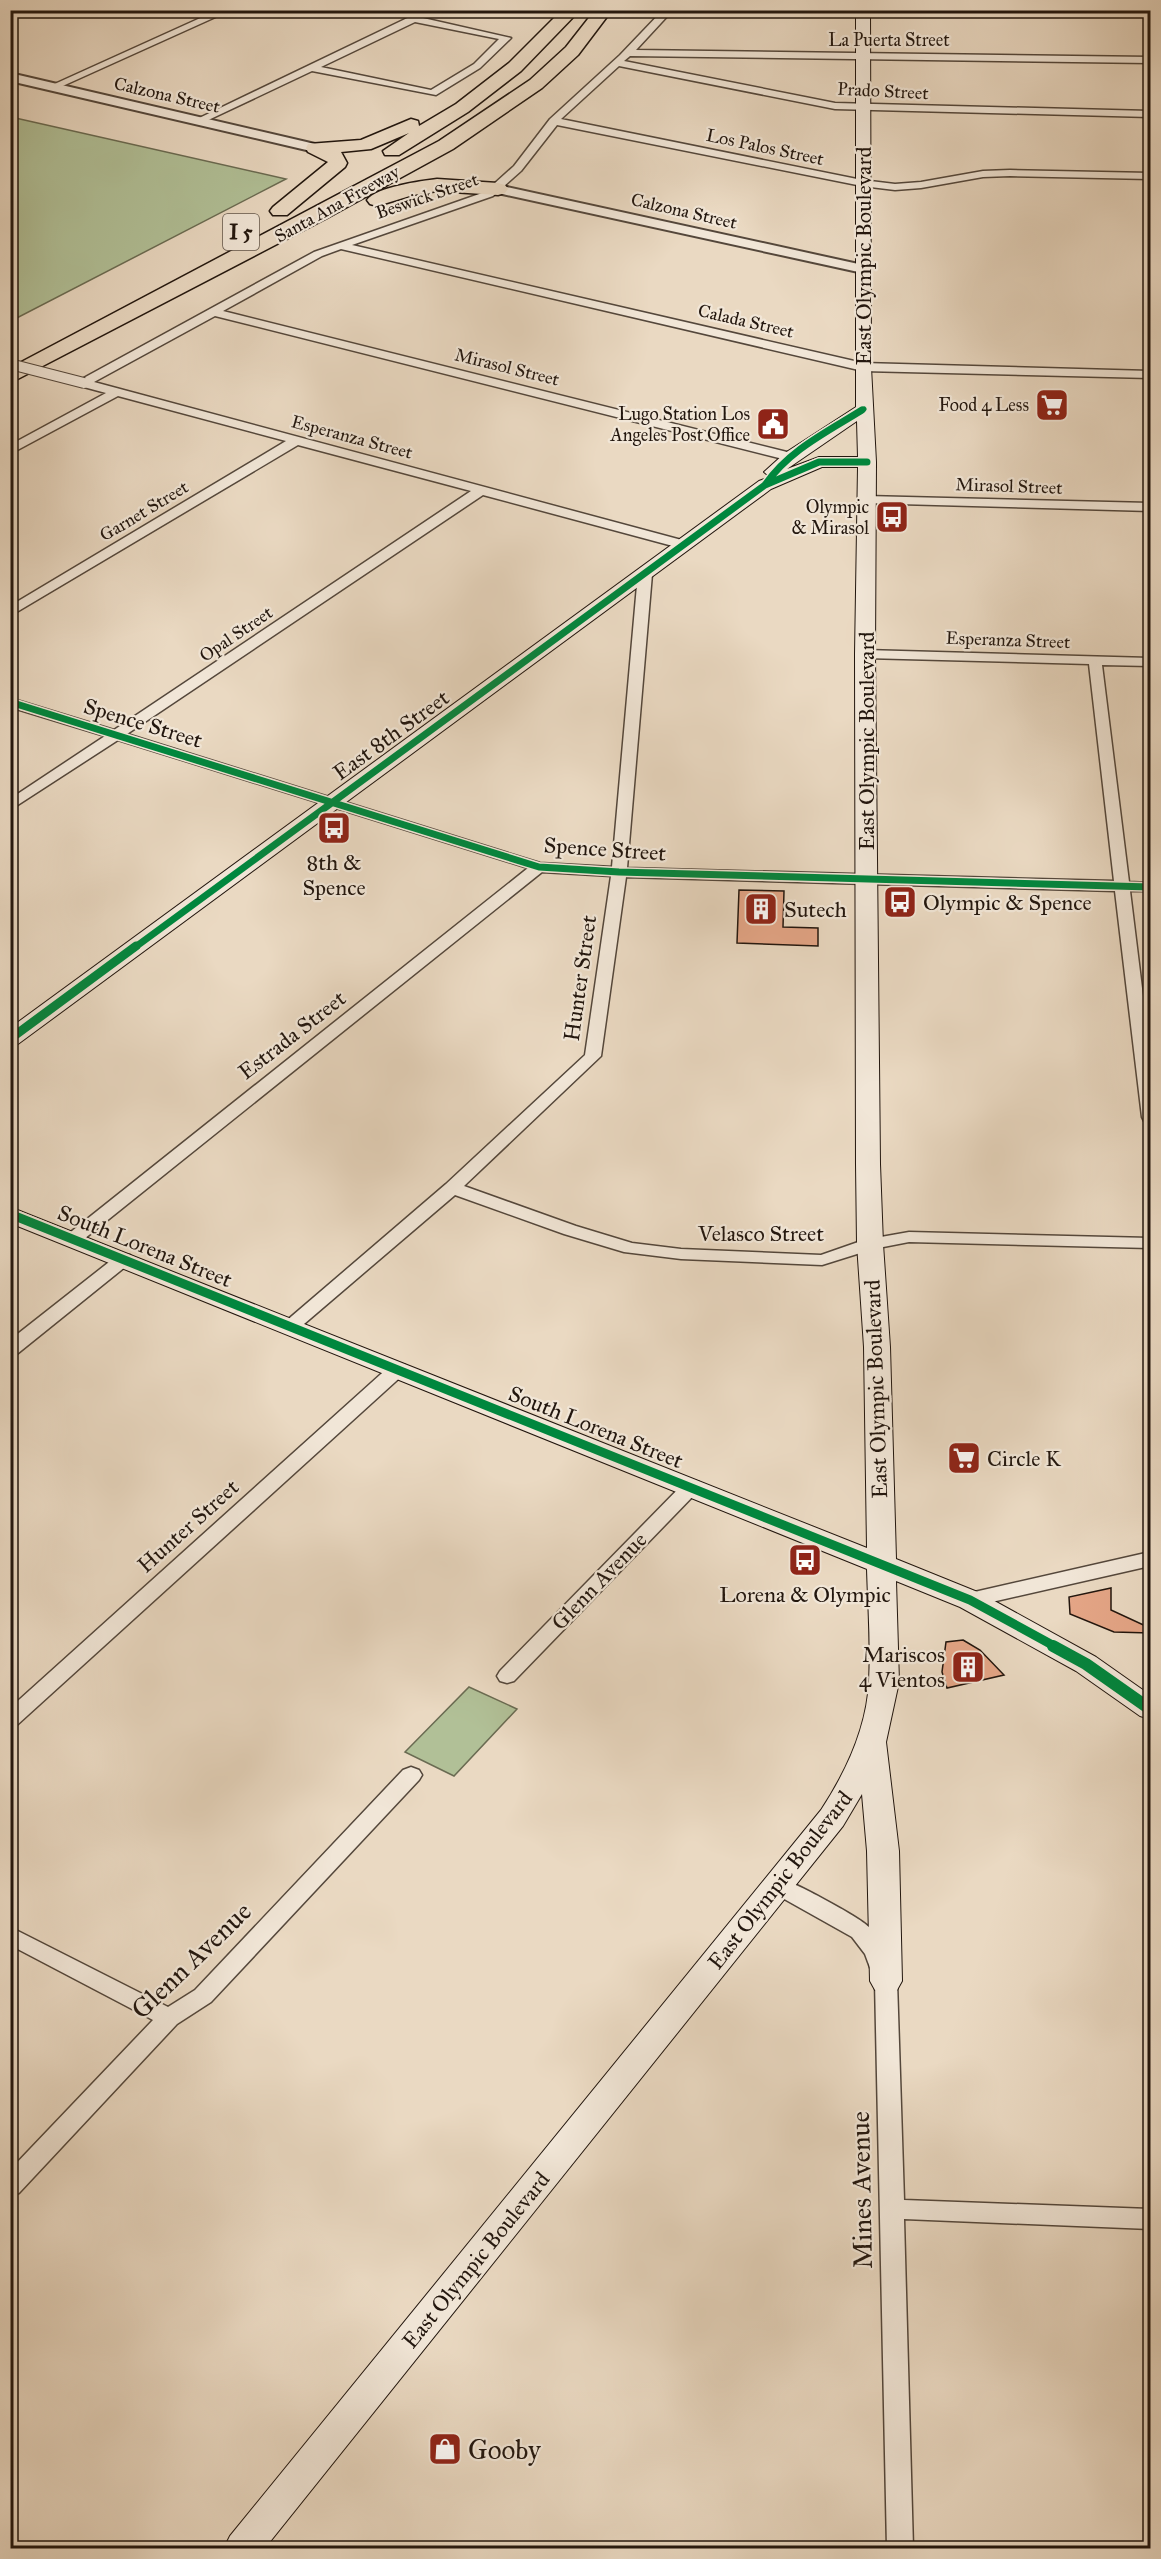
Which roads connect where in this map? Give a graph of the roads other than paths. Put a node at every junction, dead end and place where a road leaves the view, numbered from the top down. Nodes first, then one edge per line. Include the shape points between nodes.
1 (18, 10) edge
2 (227, 10) edge
3 (433, 10) edge
4 (669, 10) edge
5 (863, 10) edge
6 (571, 12) edge
7 (603, 12) edge
8 (10, 14) edge
9 (414, 20) junction
10 (627, 53) junction
11 (862, 57) junction
12 (1150, 60) edge
13 (617, 63) junction
14 (313, 68) junction
15 (10, 77) edge
16 (53, 87) junction
17 (462, 108) junction
18 (862, 108) junction
19 (1150, 114) edge
20 (198, 121) junction
21 (554, 121) junction
22 (476, 126) junction
23 (315, 148) junction
24 (372, 162) dead end
25 (352, 173) dead end
26 (1150, 176) edge
27 (862, 183) junction
28 (498, 189) junction
29 (320, 214) junction
30 (340, 245) junction
31 (863, 269) junction
32 (214, 312) junction
33 (10, 364) edge
34 (863, 368) junction
35 (1150, 375) edge
36 (10, 377) edge
37 (84, 383) junction
38 (114, 393) junction
39 (864, 410) junction
40 (295, 441) junction
41 (10, 450) edge
42 (791, 457) junction
43 (867, 462) junction
44 (765, 485) junction
45 (481, 490) junction
46 (866, 500) junction
47 (1150, 507) edge
48 (684, 545) junction
49 (645, 574) junction
50 (10, 612) edge
51 (865, 654) junction
52 (1095, 660) junction
53 (1150, 662) edge
54 (10, 702) edge
55 (117, 736) junction
56 (332, 802) junction
57 (10, 806) edge
58 (539, 867) junction
59 (619, 872) junction
60 (867, 878) junction
61 (1122, 886) junction
62 (1150, 886) edge
63 (10, 1039) edge
64 (1150, 1117) edge
65 (452, 1188) junction
66 (10, 1214) edge
67 (73, 1239) junction
68 (1150, 1243) edge
69 (870, 1244) junction
70 (124, 1259) junction
71 (291, 1326) junction
72 (10, 1350) edge
73 (398, 1369) junction
74 (692, 1486) junction
75 (1150, 1559) edge
76 (880, 1563) junction
77 (970, 1600) junction
78 (507, 1676) dead end
79 (1150, 1709) edge
80 (10, 1719) edge
81 (873, 1742) junction
82 (411, 1775) dead end
83 (778, 1885) junction
84 (10, 1935) edge
85 (886, 1981) junction
86 (169, 2018) junction
87 (10, 2186) edge
88 (891, 2209) junction
89 (1150, 2219) edge
90 (243, 2548) edge
91 (900, 2548) edge

1 - 8 street
2 - 16 street
3 - 9 street
4 - 10 street, Beswick Street
5 - 11 main road, East Olympic Boulevard
6 - 17 highway, Santa Ana Freeway via 515,67
7 - 22 highway, Santa Ana Freeway / I 5 via 572,51 536,84
9 - 14 street
9 - 14 street via 506,38 477,66 433,93
10 - 11 street, La Puerta Street
10 - 13 street, Beswick Street
11 - 12 street, La Puerta Street
11 - 18 main road, East Olympic Boulevard
13 - 18 street, Prado Street
13 - 21 street, Beswick Street
14 - 20 street
15 - 16 street, Calzona Street
16 - 20 street, Calzona Street
17 - 23 highway via 427,117 364,145
17 - 24 highway, Santa Ana Freeway
18 - 19 street, Prado Street
18 - 27 main road, East Olympic Boulevard
20 - 23 street, Calzona Street
21 - 27 street, Los Palos Street
21 - 28 street, Beswick Street via 513,176
22 - 28 highway via 474,142 451,165 455,175
22 - 29 highway, Santa Ana Freeway / I 5
23 - 25 highway, Santa Ana Freeway / I 5 via 334,156 338,163 272,216
26 - 27 street, Los Palos Street via 1010,173 895,187
27 - 31 main road, East Olympic Boulevard
28 - 29 highway via 419,185 357,207
28 - 30 street, Beswick Street
28 - 31 street, Calzona Street
29 - 36 highway, Santa Ana Freeway / I 5
30 - 32 street, Beswick Street
30 - 34 street, Calada Street
31 - 34 main road, East Olympic Boulevard
32 - 37 street, Beswick Street
32 - 42 street, Mirasol Street
33 - 37 street, Esperanza Street, bridge
34 - 35 street, Calada Street
34 - 39 main road, East Olympic Boulevard
37 - 38 street, Esperanza Street
38 - 40 street, Esperanza Street
38 - 41 street
39 - 42 main road, East 8th Street
39 - 43 main road, East Olympic Boulevard
40 - 45 street, Esperanza Street
40 - 50 street, Garnet Street
42 - 44 main road, East 8th Street via 772,473
43 - 44 main road, East 8th Street via 819,462
43 - 46 main road, East Olympic Boulevard
44 - 48 main road, East 8th Street
45 - 48 street, Esperanza Street
45 - 55 street, Opal Street
46 - 47 street, Mirasol Street
46 - 51 main road, East Olympic Boulevard
48 - 49 main road, East 8th Street
49 - 56 main road, East 8th Street
49 - 59 street, Hunter Street
51 - 52 street, Esperanza Street
51 - 60 main road, East Olympic Boulevard
52 - 53 street, Esperanza Street
52 - 61 street
54 - 55 street, Spence Street
55 - 56 street, Spence Street
55 - 57 street, Opal Street
56 - 58 street, Spence Street
56 - 63 main road, East 8th Street
58 - 59 street, Spence Street
58 - 67 street, Estrada Street
59 - 60 street, Spence Street
59 - 65 street, Hunter Street via 593,1056
60 - 61 street, Spence Street
60 - 69 main road, East Olympic Boulevard
61 - 62 street, Spence Street
61 - 64 street
65 - 69 street, Velasco Street via 630,1248 739,1258 822,1260
65 - 71 street, Hunter Street
66 - 67 main road, South Lorena Street
67 - 70 main road, South Lorena Street
68 - 69 street, Velasco Street via 909,1237
69 - 76 main road, East Olympic Boulevard via 877,1347
70 - 71 main road, South Lorena Street
70 - 72 street
71 - 73 main road, South Lorena Street
73 - 74 main road, South Lorena Street
73 - 80 street, Hunter Street
74 - 76 main road, South Lorena Street
74 - 78 street, Glenn Avenue
75 - 77 street
76 - 77 main road, South Lorena Street
76 - 81 main road, East Olympic Boulevard via 884,1682
77 - 79 main road, South Lorena Street via 1086,1664
81 - 83 main road, East Olympic Boulevard via 855,1786
81 - 85 main road via 883,1851
82 - 86 street, Glenn Avenue via 203,1996
83 - 85 street, Mines Avenue via 860,1931 880,1959
83 - 90 main road, East Olympic Boulevard
84 - 86 street
85 - 88 street, Mines Avenue
86 - 87 street, Glenn Avenue
88 - 89 street
88 - 91 street, Mines Avenue

